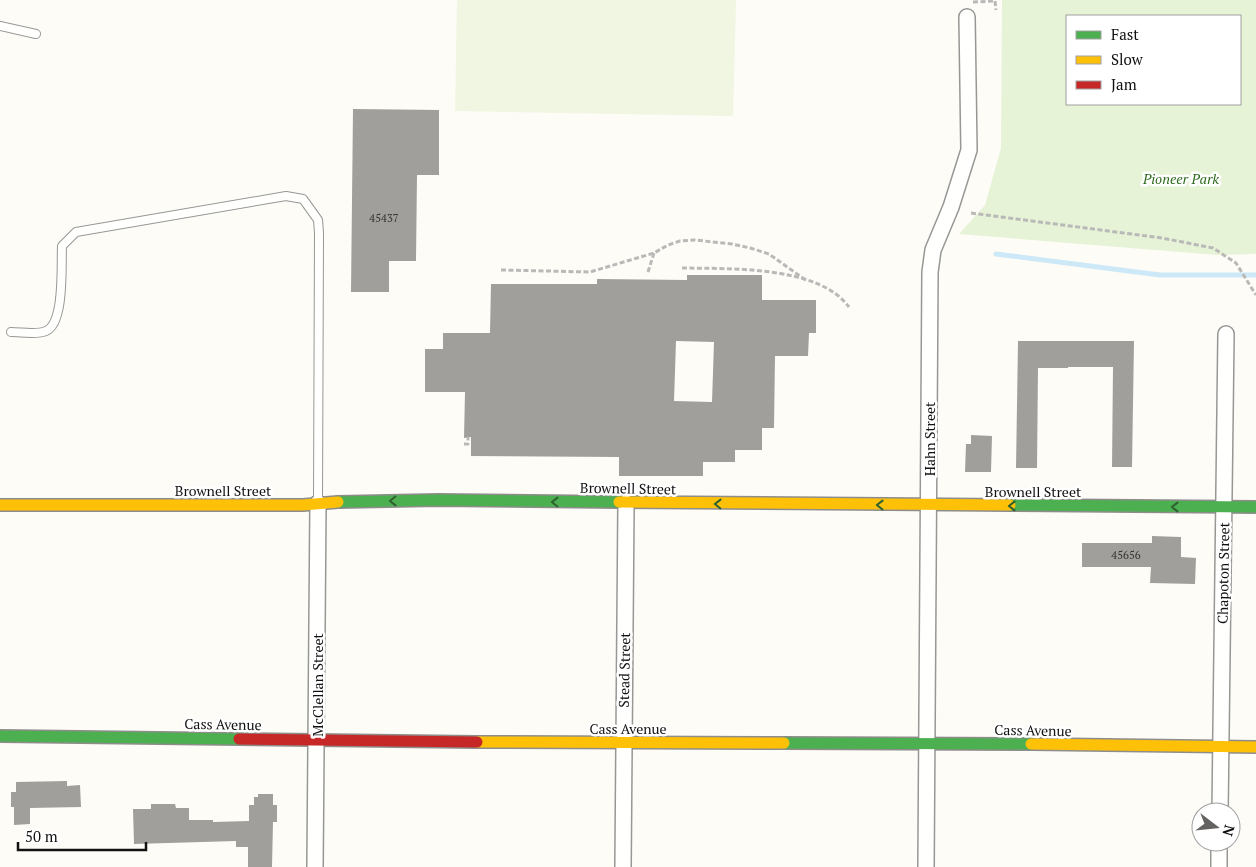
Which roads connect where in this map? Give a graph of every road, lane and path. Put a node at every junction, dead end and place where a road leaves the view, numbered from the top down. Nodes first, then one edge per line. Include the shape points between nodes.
1 (995, 1) edge
2 (967, 9) joint
3 (996, 10) dead end
4 (0, 26) edge
5 (36, 34) dead end
6 (971, 213) dead end
7 (654, 253) junction
8 (682, 268) dead end
9 (501, 270) dead end
10 (648, 272) dead end
11 (807, 281) junction
12 (1256, 295) edge
13 (848, 307) dead end
14 (11, 332) dead end
15 (1226, 334) dead end
16 (468, 438) dead end
17 (464, 444) dead end
18 (318, 503) junction
19 (626, 503) junction
20 (0, 505) edge
21 (929, 506) junction
22 (1224, 507) junction
23 (1256, 507) edge
24 (0, 736) edge
25 (316, 740) junction
26 (624, 743) junction
27 (927, 744) junction
28 (1221, 747) junction
29 (1256, 747) edge
30 (1220, 802) edge
31 (1219, 852) edge
32 (315, 867) edge
33 (623, 867) edge
34 (926, 867) edge
35 (1219, 867) edge

1 - 2 path
1 - 3 path
2 - 21 street, Hahn Street via 969,150 933,250 930,272
4 - 5 lane
6 - 12 path via 1162,238 1213,248 1236,263
7 - 9 path via 590,272
7 - 10 path
7 - 11 path via 680,241 732,244 769,254
8 - 11 path via 767,271
11 - 13 path via 831,292
14 - 18 lane via 47,331 54,325 59,313 62,246 76,232 286,196 303,199 318,220 319,233
15 - 22 street, Chapoton Street
16 - 17 path via 468,444
19 -> 18 street, Brownell Street via 418,500
18 - 20 street, Brownell Street
18 - 25 street, McClellan Street
21 -> 19 street, Brownell Street
19 - 26 street, Stead Street
22 -> 21 street, Brownell Street
21 - 27 street, Hahn Street
22 - 23 street, Brownell Street
22 - 28 street, Chapoton Street
24 - 25 street, Cass Avenue
25 - 26 street, Cass Avenue
25 - 32 street, McClellan Street
26 - 27 street, Cass Avenue
26 - 33 street, Stead Street
27 - 28 street, Cass Avenue
27 - 34 street, Hahn Street
28 - 29 street, Cass Avenue
28 - 30 street, Chapoton Street
31 - 35 street

